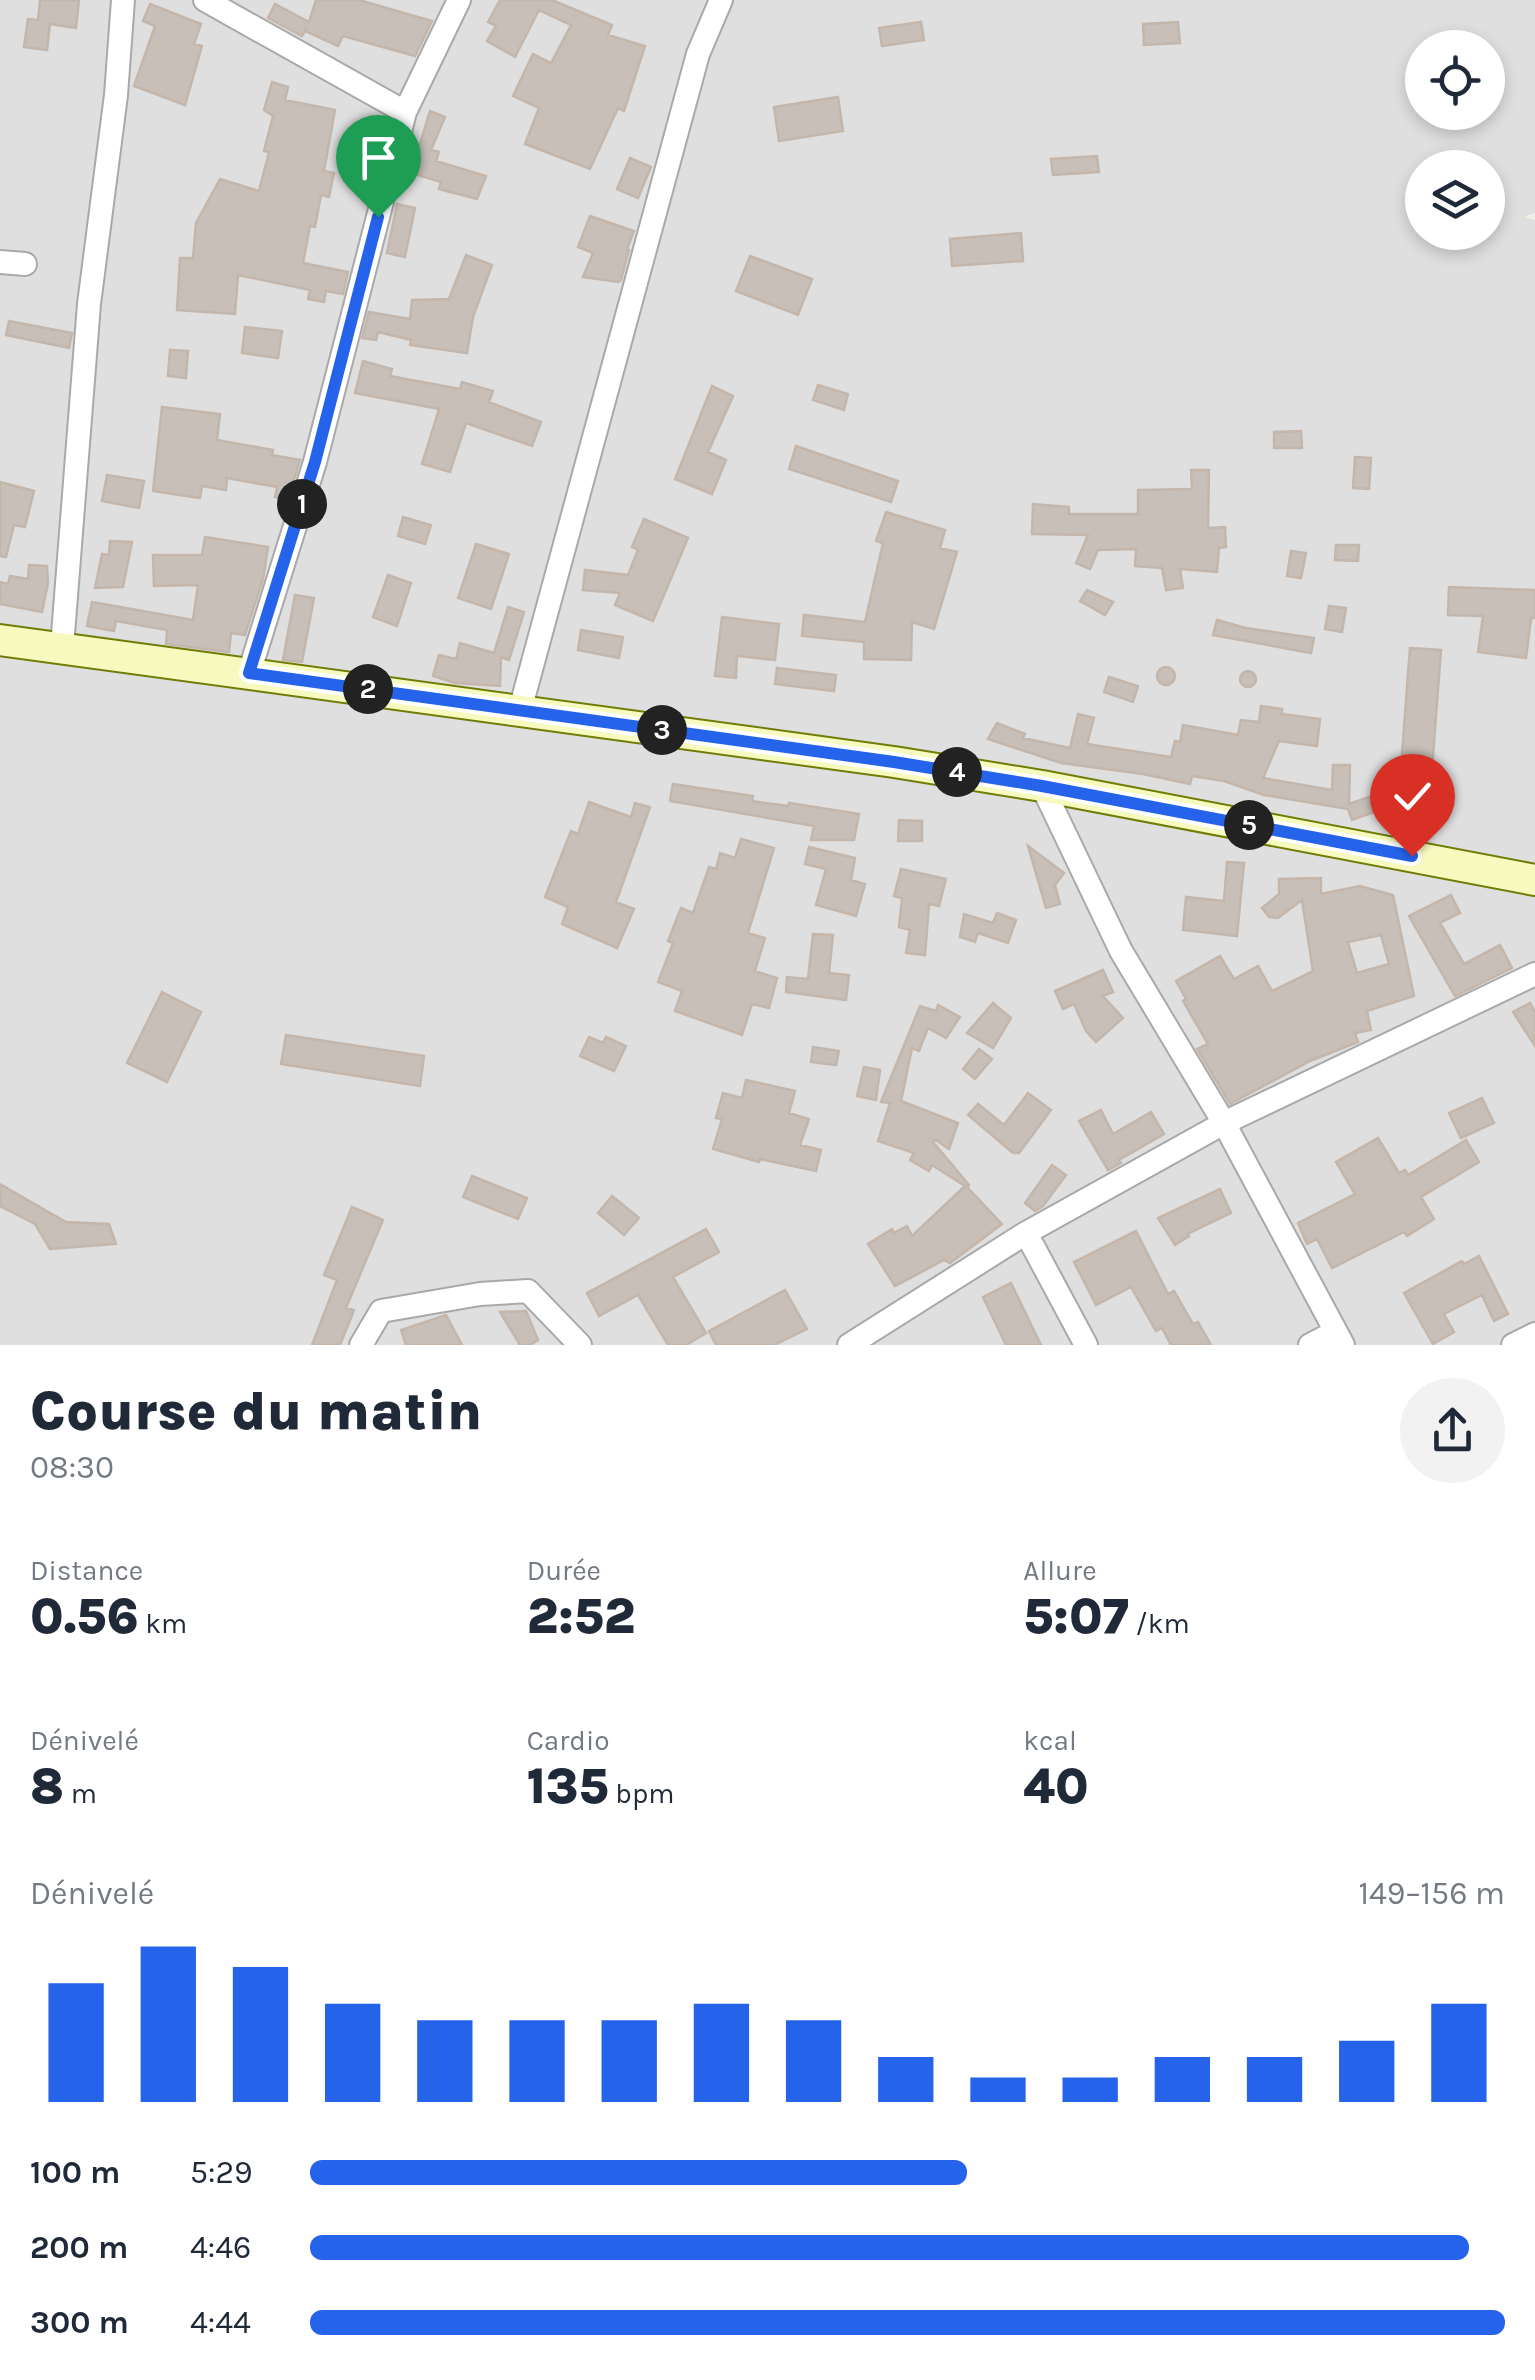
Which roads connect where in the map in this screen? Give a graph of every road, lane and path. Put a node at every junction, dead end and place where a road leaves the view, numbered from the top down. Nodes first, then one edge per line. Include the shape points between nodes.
1 (123, 0) edge
2 (205, 0) edge
3 (459, 0) edge
4 (721, 0) edge
5 (406, 112) junction
6 (0, 262) edge
7 (25, 264) dead end
8 (0, 640) edge
9 (62, 647) junction
10 (249, 673) junction
11 (520, 710) junction
12 (1042, 786) junction
13 (1535, 880) edge
14 (1535, 974) edge
15 (1224, 1123) junction
16 (1026, 1234) junction
17 (1535, 1334) edge
18 (1339, 1339) edge
19 (362, 1345) edge
20 (580, 1345) edge
21 (849, 1345) edge
22 (1086, 1345) edge
23 (1310, 1345) edge
24 (1513, 1345) edge

1 - 9 street via 89,304
2 - 5 street
3 - 5 street
4 - 11 street via 698,54
5 - 10 street via 315,462
6 - 7 street
8 - 9 main road
9 - 10 main road
10 - 11 main road
11 - 12 main road
12 - 13 main road
12 - 15 street via 1122,952
14 - 15 street
15 - 16 street
15 - 18 street
16 - 21 street
16 - 22 street
17 - 24 street
18 - 23 street
19 - 20 street via 381,1311 528,1291

